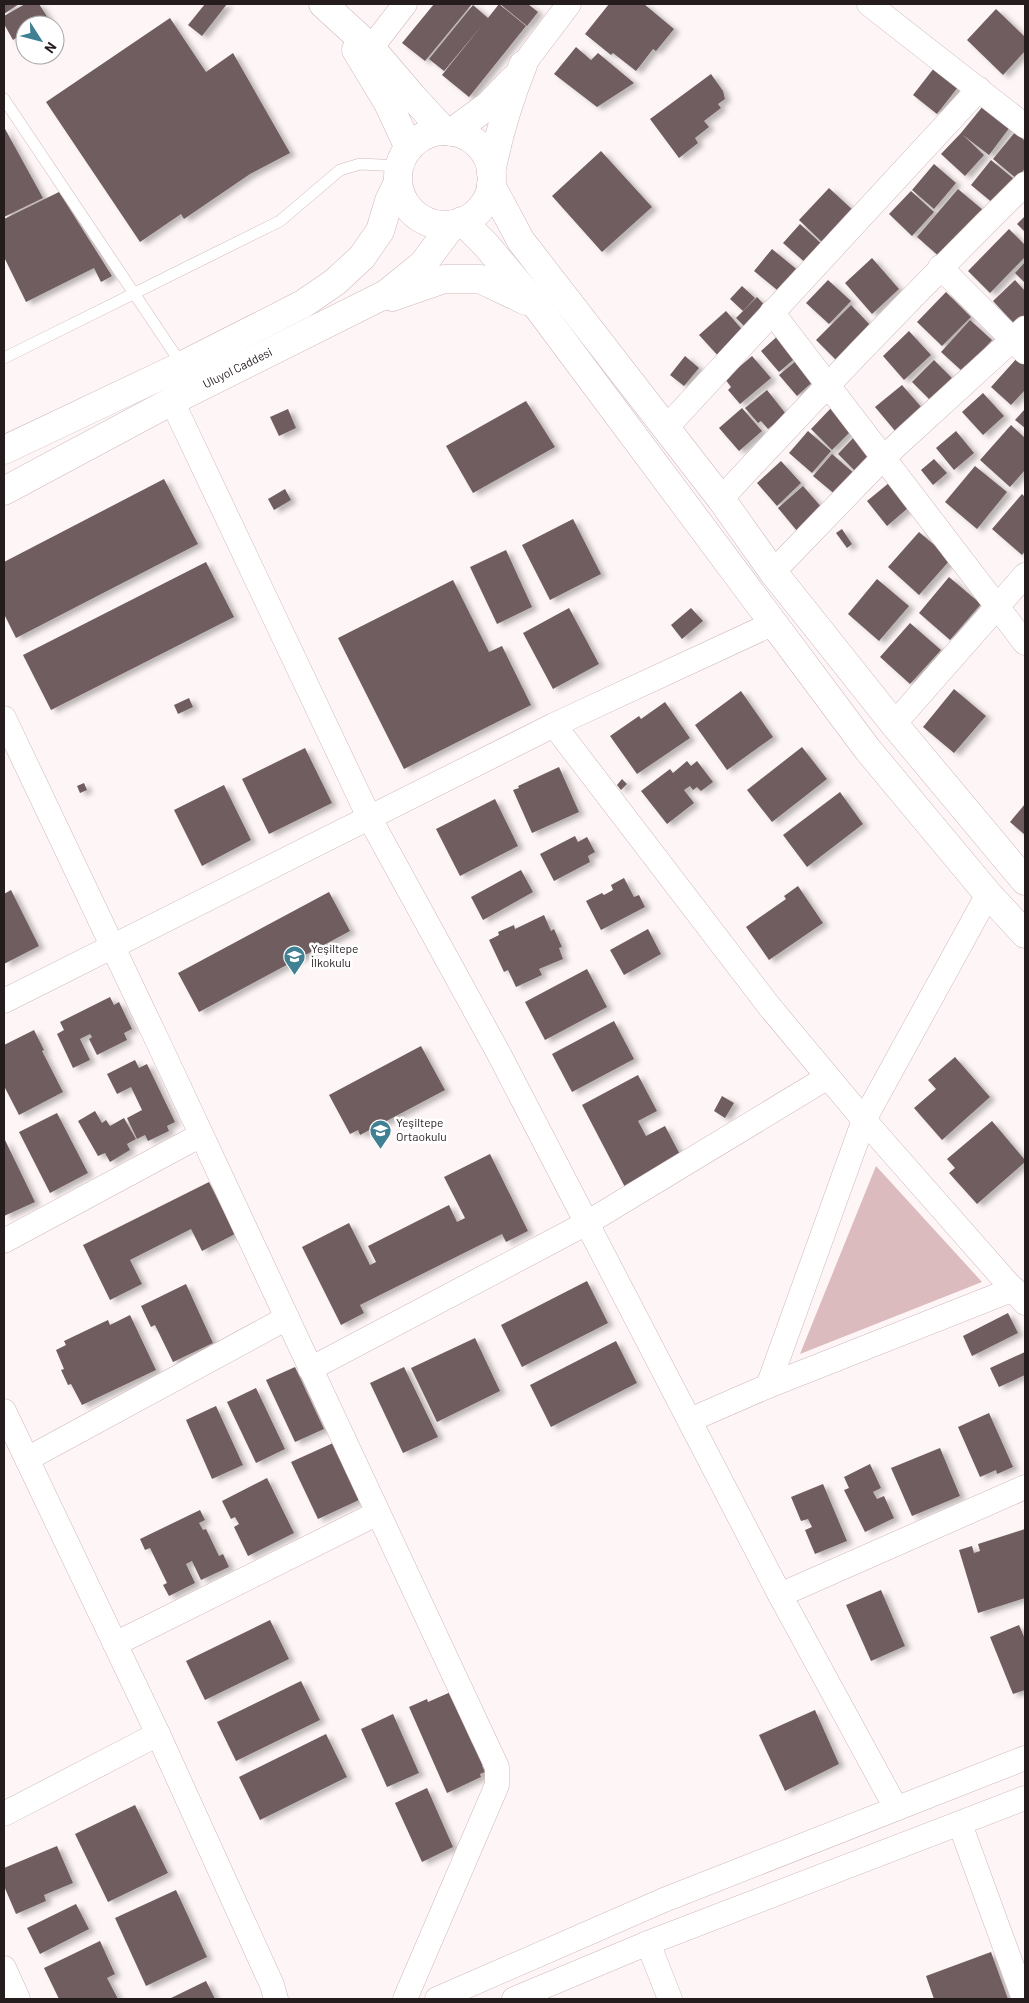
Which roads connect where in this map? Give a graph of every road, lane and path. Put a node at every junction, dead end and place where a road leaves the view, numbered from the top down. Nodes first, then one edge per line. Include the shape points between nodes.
1 (405, 4) edge
2 (569, 4) edge
3 (869, 4) edge
4 (326, 7) edge
5 (372, 48) junction
6 (523, 65) junction
7 (979, 89) junction
8 (4, 99) edge
9 (1025, 126) edge
10 (448, 131) junction
11 (402, 165) junction
12 (491, 179) junction
13 (1025, 184) edge
14 (458, 223) junction
15 (940, 268) junction
16 (134, 294) junction
17 (360, 307) junction
18 (772, 312) junction
19 (545, 317) junction
20 (1021, 340) edge
21 (4, 358) edge
22 (182, 365) junction
23 (828, 383) junction
24 (172, 401) junction
25 (665, 428) junction
26 (4, 450) edge
27 (884, 458) junction
28 (4, 491) edge
29 (721, 499) junction
30 (773, 572) junction
31 (1025, 575) edge
32 (998, 608) junction
33 (774, 623) junction
34 (1025, 643) edge
35 (4, 718) edge
36 (894, 724) junction
37 (554, 725) junction
38 (369, 817) junction
39 (1025, 881) edge
40 (988, 894) junction
41 (1025, 934) edge
42 (112, 947) junction
43 (4, 1001) edge
44 (828, 1077) junction
45 (864, 1120) junction
46 (201, 1135) junction
47 (586, 1223) junction
48 (4, 1241) edge
49 (1020, 1296) edge
50 (287, 1318) junction
51 (310, 1369) junction
52 (768, 1386) junction
53 (4, 1412) edge
54 (690, 1420) junction
55 (27, 1458) junction
56 (1025, 1487) edge
57 (378, 1512) junction
58 (780, 1596) junction
59 (115, 1644) junction
60 (158, 1734) junction
61 (1025, 1758) edge
62 (1025, 1798) edge
63 (896, 1808) junction
64 (4, 1814) edge
65 (960, 1824) junction
66 (648, 1943) junction
67 (4, 1968) edge
68 (278, 1994) edge
69 (18, 1999) edge
70 (405, 1999) edge
71 (437, 1999) edge
72 (514, 1999) edge
73 (670, 1999) edge
74 (1024, 1999) edge

1 - 5 street
2 - 6 street
3 - 7 street
4 - 5 main road
4 - 11 main road via 388,103
5 - 10 main road via 412,96
6 - 10 main road via 513,81 488,105
6 - 12 main road via 509,101
7 - 9 street
7 - 18 street
8 - 16 lane
10 - 11 main road via 425,136
10 - 12 main road via 473,140 484,151 491,165
11 - 14 main road via 402,197 411,210 430,222
11 - 16 lane via 360,164 340,170 280,221
11 - 22 main road via 380,231 362,257 335,282 303,304
12 - 14 main road via 489,196 480,209
12 - 25 main road via 521,241
13 - 15 street
14 - 17 main road, Uluyol Caddesi via 423,264 386,294
14 - 19 main road via 486,245
15 - 20 street
15 - 23 street
16 - 21 lane
16 - 22 lane
17 - 19 main road via 444,279 480,279 523,298
17 - 24 main road, Uluyol Caddesi
18 - 23 street
18 - 25 street
19 - 33 main road
20 - 27 street
22 - 26 main road
23 - 27 street
23 - 29 street
24 - 28 main road, Uluyol Caddesi
24 - 38 street
25 - 29 main road
27 - 30 street
27 - 32 street
29 - 30 main road
30 - 36 main road
31 - 32 street
32 - 34 street
32 - 36 street
33 - 37 street
33 - 40 main road via 868,750
35 - 42 street
36 - 39 main road
37 - 38 street
37 - 44 street via 769,1006
38 - 42 street
38 - 47 street via 499,1054
40 - 41 main road
40 - 45 street
42 - 43 street
42 - 46 street
44 - 45 street
44 - 47 street
45 - 49 street
45 - 52 street
46 - 48 street
46 - 50 street
47 - 51 street
47 - 54 street
49 - 52 street
50 - 51 street
50 - 55 street
51 - 57 street
52 - 54 street
53 - 55 street
54 - 58 street
55 - 59 street
56 - 58 street
57 - 59 street
57 - 70 street via 497,1767 497,1785
58 - 63 street
59 - 60 street
60 - 64 street
60 - 68 street
61 - 63 street
62 - 65 street
63 - 71 street via 664,1900
65 - 66 street
65 - 74 street
66 - 72 street
66 - 73 street
67 - 69 street

